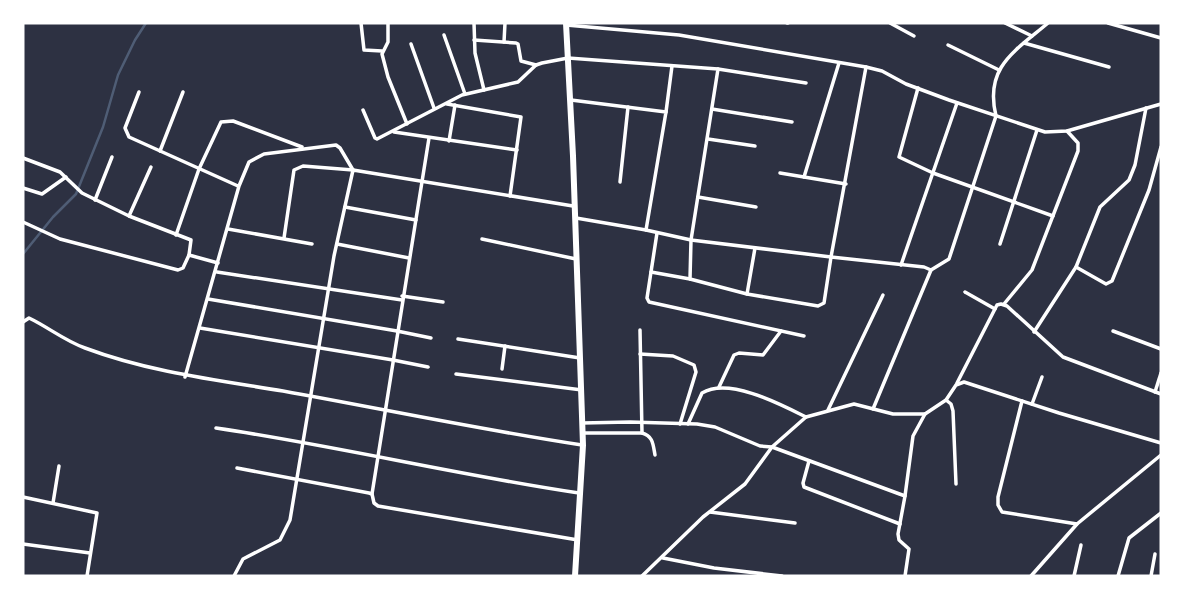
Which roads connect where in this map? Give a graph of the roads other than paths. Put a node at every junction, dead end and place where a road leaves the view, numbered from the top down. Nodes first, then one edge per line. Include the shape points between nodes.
1 (361, 23) edge
2 (388, 23) edge
3 (474, 23) edge
4 (505, 23) edge
5 (890, 23) edge
6 (1005, 23) edge
7 (1048, 23) edge
8 (1108, 23) edge
9 (566, 24) edge
10 (444, 35) dead end
11 (914, 36) dead end
12 (1032, 36) junction
13 (1161, 38) edge
14 (474, 40) junction
15 (504, 42) junction
16 (1024, 43) junction
17 (411, 44) dead end
18 (948, 45) dead end
19 (382, 51) junction
20 (568, 58) junction
21 (839, 63) junction
22 (536, 65) junction
23 (672, 66) junction
24 (866, 67) junction
25 (1110, 67) dead end
26 (718, 69) junction
27 (1000, 71) junction
28 (806, 83) dead end
29 (918, 88) junction
30 (484, 90) junction
31 (139, 92) dead end
32 (183, 92) dead end
33 (465, 94) junction
34 (571, 100) junction
35 (445, 103) junction
36 (957, 103) junction
37 (1161, 103) edge
38 (456, 105) junction
39 (628, 107) junction
40 (434, 108) junction
41 (712, 108) junction
42 (1146, 108) junction
43 (363, 110) dead end
44 (666, 112) junction
45 (996, 116) junction
46 (792, 122) dead end
47 (407, 124) junction
48 (1037, 129) junction
49 (1067, 131) junction
50 (392, 132) junction
51 (429, 138) junction
52 (708, 139) junction
53 (449, 141) junction
54 (755, 146) dead end
55 (1161, 146) edge
56 (304, 148) junction
57 (517, 150) junction
58 (160, 152) junction
59 (112, 157) dead end
60 (23, 158) edge
61 (151, 167) dead end
62 (199, 169) junction
63 (353, 170) junction
64 (780, 173) dead end
65 (933, 173) junction
66 (804, 177) junction
67 (67, 178) junction
68 (423, 181) junction
69 (620, 182) dead end
70 (846, 184) junction
71 (239, 186) junction
72 (974, 187) junction
73 (23, 188) edge
74 (510, 196) junction
75 (698, 197) junction
76 (95, 200) junction
77 (1014, 201) junction
78 (573, 206) junction
79 (345, 207) junction
80 (756, 207) dead end
81 (130, 216) junction
82 (1054, 216) junction
83 (574, 218) junction
84 (416, 220) junction
85 (23, 222) edge
86 (228, 229) junction
87 (646, 230) junction
88 (657, 233) junction
89 (176, 235) junction
90 (284, 238) junction
91 (482, 239) dead end
92 (691, 240) junction
93 (312, 244) dead end
94 (337, 244) junction
95 (1000, 244) dead end
96 (755, 247) junction
97 (189, 255) junction
98 (831, 257) junction
99 (409, 258) junction
100 (577, 259) junction
101 (218, 263) junction
102 (901, 265) junction
103 (1076, 267) junction
104 (930, 270) junction
105 (216, 272) junction
106 (651, 272) junction
107 (690, 279) junction
108 (328, 290) junction
109 (965, 292) dead end
110 (747, 294) junction
111 (883, 295) dead end
112 (402, 298) junction
113 (208, 299) junction
114 (443, 303) dead end
115 (1004, 304) junction
116 (995, 310) junction
117 (324, 319) junction
118 (23, 320) edge
119 (200, 328) junction
120 (640, 330) dead end
121 (397, 331) junction
122 (781, 331) junction
123 (1113, 331) dead end
124 (1034, 332) junction
125 (804, 336) dead end
126 (431, 338) dead end
127 (458, 339) dead end
128 (320, 346) junction
129 (505, 346) junction
130 (1161, 349) edge
131 (640, 354) junction
132 (581, 358) junction
133 (393, 360) junction
134 (428, 367) dead end
135 (502, 369) dead end
136 (1161, 373) edge
137 (456, 374) dead end
138 (185, 377) junction
139 (1042, 377) dead end
140 (956, 385) junction
141 (719, 387) junction
142 (582, 390) junction
143 (1154, 392) junction
144 (1161, 394) edge
145 (312, 397) junction
146 (946, 400) junction
147 (1022, 401) junction
148 (1032, 404) junction
149 (385, 410) junction
150 (828, 410) junction
151 (873, 410) junction
152 (925, 414) junction
153 (806, 417) junction
154 (641, 422) junction
155 (583, 423) junction
156 (680, 424) junction
157 (688, 424) junction
158 (216, 428) dead end
159 (583, 433) junction
160 (642, 433) junction
161 (304, 441) junction
162 (1161, 443) edge
163 (583, 445) junction
164 (772, 447) junction
165 (656, 454) dead end
166 (1161, 455) edge
167 (377, 456) junction
168 (809, 461) junction
169 (59, 466) dead end
170 (237, 468) dead end
171 (298, 479) junction
172 (956, 484) dead end
173 (372, 494) junction
174 (582, 494) junction
175 (905, 496) junction
176 (23, 497) edge
177 (53, 503) junction
178 (710, 512) junction
179 (1161, 513) edge
180 (795, 523) dead end
181 (900, 524) junction
182 (1077, 524) junction
183 (578, 540) junction
184 (23, 544) edge
185 (1081, 545) dead end
186 (90, 553) junction
187 (1155, 554) dead end
188 (663, 558) junction
189 (87, 576) edge
190 (234, 576) edge
191 (575, 576) edge
192 (642, 576) edge
193 (782, 576) edge
194 (905, 576) edge
195 (1031, 576) edge
196 (1074, 576) edge
197 (1118, 576) edge
198 (1151, 576) edge

1 - 19 street via 364,50
2 - 19 street via 388,42
3 - 14 street
4 - 15 street
5 - 11 street
6 - 12 street
7 - 12 street
8 - 13 street
9 - 20 highway
9 - 21 street via 679,35
10 - 33 street
12 - 16 street
14 - 15 street
14 - 30 street
15 - 22 street via 518,44 519,60
16 - 25 street
16 - 27 street
17 - 40 street
18 - 27 street
19 - 47 street
20 - 22 street
20 - 23 street
20 - 34 highway
21 - 24 street
21 - 66 street
22 - 30 street via 518,82
23 - 26 street
23 - 44 street
24 - 29 street
24 - 70 street
26 - 28 street
26 - 41 street
27 - 45 street via 991,97
29 - 36 street
29 - 65 street via 899,157
30 - 33 street
31 - 58 street via 125,132
32 - 58 street
33 - 35 street
34 - 39 street
34 - 78 highway
35 - 38 street
35 - 40 street
36 - 45 street
36 - 65 street
37 - 42 street
38 - 53 street
38 - 57 street via 520,116
39 - 44 street
39 - 69 street
40 - 47 street
41 - 46 street
41 - 52 street
42 - 49 street
42 - 103 street via 1129,180 1100,207
43 - 50 street via 375,138
44 - 87 street
45 - 48 street
45 - 72 street
47 - 50 street
48 - 49 street
48 - 77 street
49 - 82 street via 1079,146
50 - 51 street
51 - 53 street
51 - 68 street
52 - 54 street
52 - 75 street
53 - 57 street
55 - 103 street via 1149,190 1112,281 1106,284
56 - 62 street via 226,120
56 - 63 street via 336,145
56 - 71 street via 257,156 249,162
57 - 74 street
58 - 62 street
59 - 76 street
60 - 67 street
61 - 81 street
62 - 71 street
62 - 89 street
63 - 68 street
63 - 79 street
63 - 90 street via 297,167
64 - 66 street
65 - 72 street
65 - 102 street
66 - 70 street
67 - 73 street via 42,194
67 - 76 street
68 - 74 street
68 - 84 street
70 - 98 street
71 - 86 street
72 - 77 street
72 - 104 street via 949,259
74 - 78 street
75 - 80 street
75 - 92 street
76 - 81 street
77 - 82 street
77 - 95 street
78 - 83 highway
79 - 84 street
79 - 94 street
81 - 89 street
82 - 115 street via 1032,270
83 - 87 street
83 - 100 highway
84 - 99 street
85 - 97 street via 60,239 178,270
86 - 90 street
86 - 101 street
87 - 88 street
88 - 92 street
88 - 106 street
89 - 97 street via 192,241
90 - 93 street
91 - 100 street
92 - 96 street
92 - 107 street
94 - 99 street
94 - 108 street
96 - 98 street
96 - 110 street
97 - 101 street
98 - 102 street
98 - 110 street via 822,305
99 - 112 street
100 - 132 highway
101 - 105 street
102 - 104 street
103 - 124 street
104 - 151 street
105 - 108 street
105 - 113 street
106 - 107 street
106 - 122 street via 647,298 652,303
107 - 110 street
108 - 112 street
108 - 117 street
109 - 116 street
111 - 150 street
112 - 114 street
112 - 121 street
113 - 117 street
113 - 119 street
115 - 116 street
115 - 124 street
116 - 140 street
117 - 121 street
117 - 128 street
118 - 138 street via 29,318 85,348
119 - 128 street
119 - 138 street
120 - 131 street
121 - 126 street
121 - 133 street
122 - 125 street
122 - 141 street via 763,355 734,355
123 - 130 street
124 - 143 street via 1074,363
127 - 129 street
128 - 133 street
128 - 145 street
129 - 132 street
129 - 135 street
131 - 154 street
131 - 156 street via 673,356 694,365 696,372
132 - 142 highway
133 - 134 street
133 - 149 street
136 - 143 street
137 - 142 street
138 - 145 street
139 - 148 street
140 - 146 street
140 - 147 street via 964,382
141 - 153 street via 780,404
141 - 157 street via 702,393
142 - 155 highway
143 - 144 street
145 - 149 street
145 - 161 street
146 - 152 street
146 - 172 street via 953,411
147 - 148 street
147 - 182 street via 998,505 1002,512
148 - 162 street
149 - 163 street
149 - 167 street
150 - 151 street via 854,404
150 - 153 street
151 - 152 street
152 - 175 street via 913,436
153 - 164 street
154 - 155 street
154 - 156 street
154 - 160 street
155 - 159 highway
156 - 157 street
157 - 164 street via 715,427
158 - 161 street
159 - 160 street
159 - 163 highway
160 - 165 street via 649,435
161 - 167 street
161 - 171 street
163 - 174 highway
164 - 168 street
164 - 178 street via 745,484
166 - 182 street
167 - 173 street
167 - 174 street
168 - 175 street
168 - 181 street via 804,487
169 - 177 street
170 - 171 street
171 - 173 street
171 - 190 street via 290,520 280,540 243,559
173 - 183 street via 378,506
174 - 183 highway
175 - 181 street
176 - 177 street
177 - 186 street via 97,513
178 - 180 street
178 - 188 street
179 - 197 street via 1129,538
181 - 194 street via 898,537 909,549
182 - 195 street
183 - 191 highway
184 - 186 street
185 - 196 street
186 - 189 street
187 - 198 street
188 - 192 street
188 - 193 street

